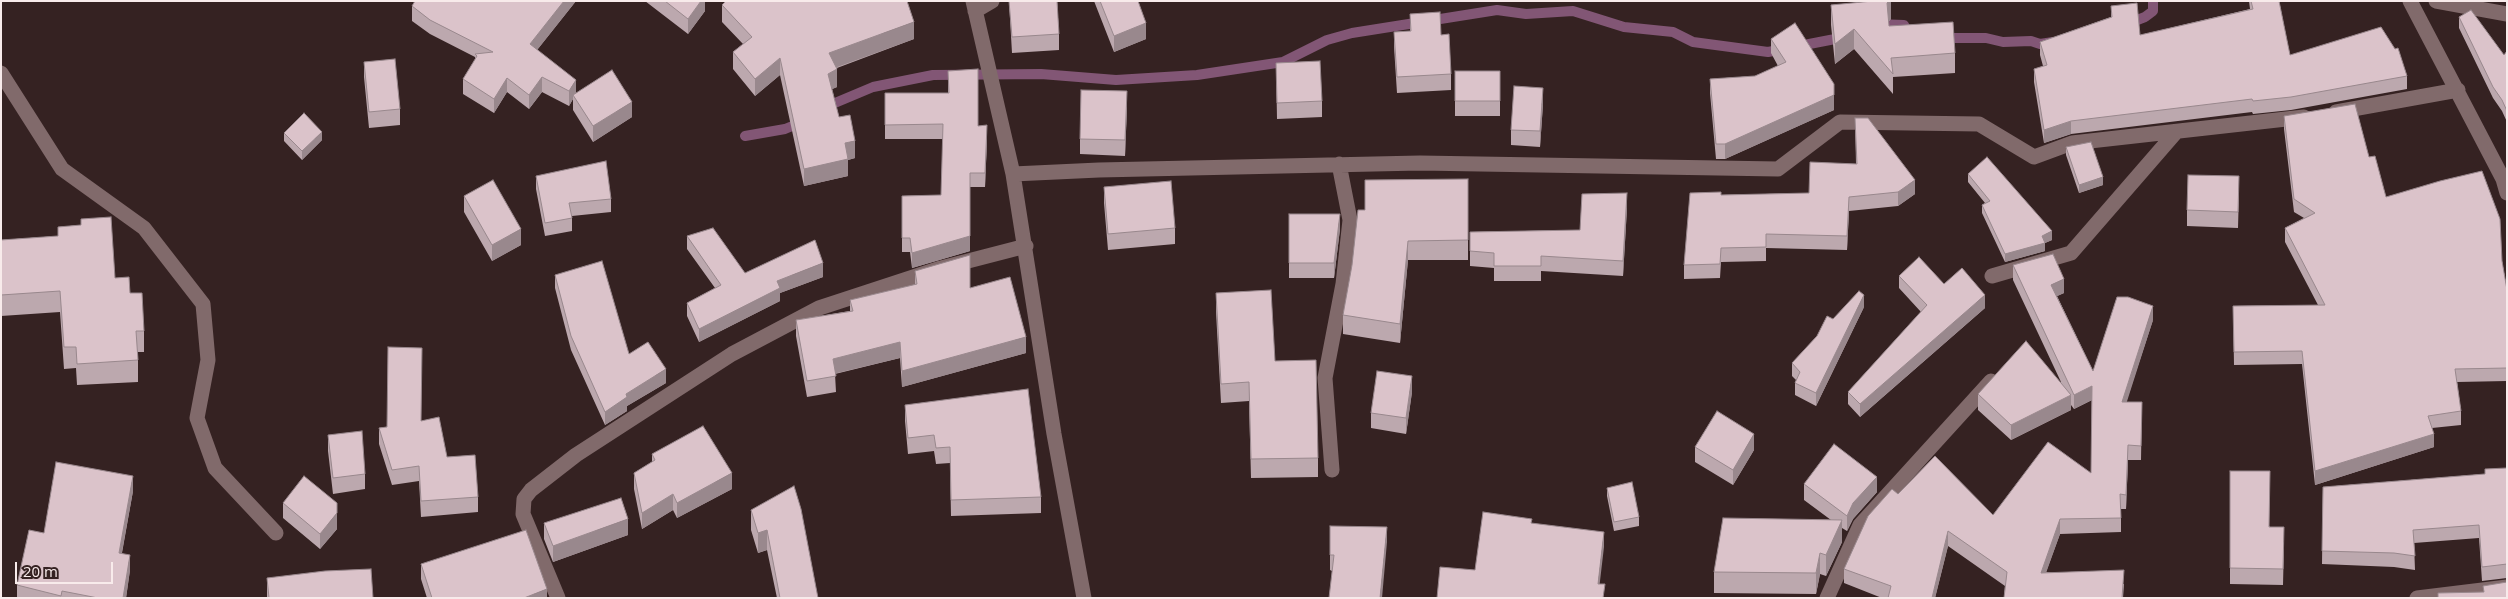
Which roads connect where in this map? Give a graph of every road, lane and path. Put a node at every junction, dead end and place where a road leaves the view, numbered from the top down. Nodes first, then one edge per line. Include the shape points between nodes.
1 (992, 1) edge
2 (2410, 1) edge
3 (2436, 1) edge
4 (974, 6) edge
5 (2507, 14) edge
6 (1, 73) edge
7 (2458, 90) junction
8 (2176, 132) junction
9 (1339, 164) junction
10 (1013, 174) junction
11 (2507, 193) edge
12 (1026, 246) junction
13 (1992, 276) dead end
14 (2002, 369) edge
15 (1332, 470) dead end
16 (276, 533) dead end
17 (2507, 587) edge
18 (558, 598) edge
19 (1084, 598) edge
20 (1827, 598) edge
21 (2417, 598) edge

1 - 4 street
2 - 7 street
3 - 5 street
4 - 10 street
6 - 16 street via 62,169 144,228 203,304 208,360 197,418 215,468
7 - 8 street via 2292,120
7 - 11 street
8 - 9 street via 2072,143 2034,157 1979,124 1840,122 1778,169
8 - 13 street via 2071,253
9 - 10 street
9 - 15 street via 1350,220 1343,284 1325,378
10 - 12 street
12 - 18 street via 941,268 819,308 732,354 576,455 524,499 523,514
12 - 19 street via 1054,434
14 - 20 street via 1860,525
17 - 21 street

